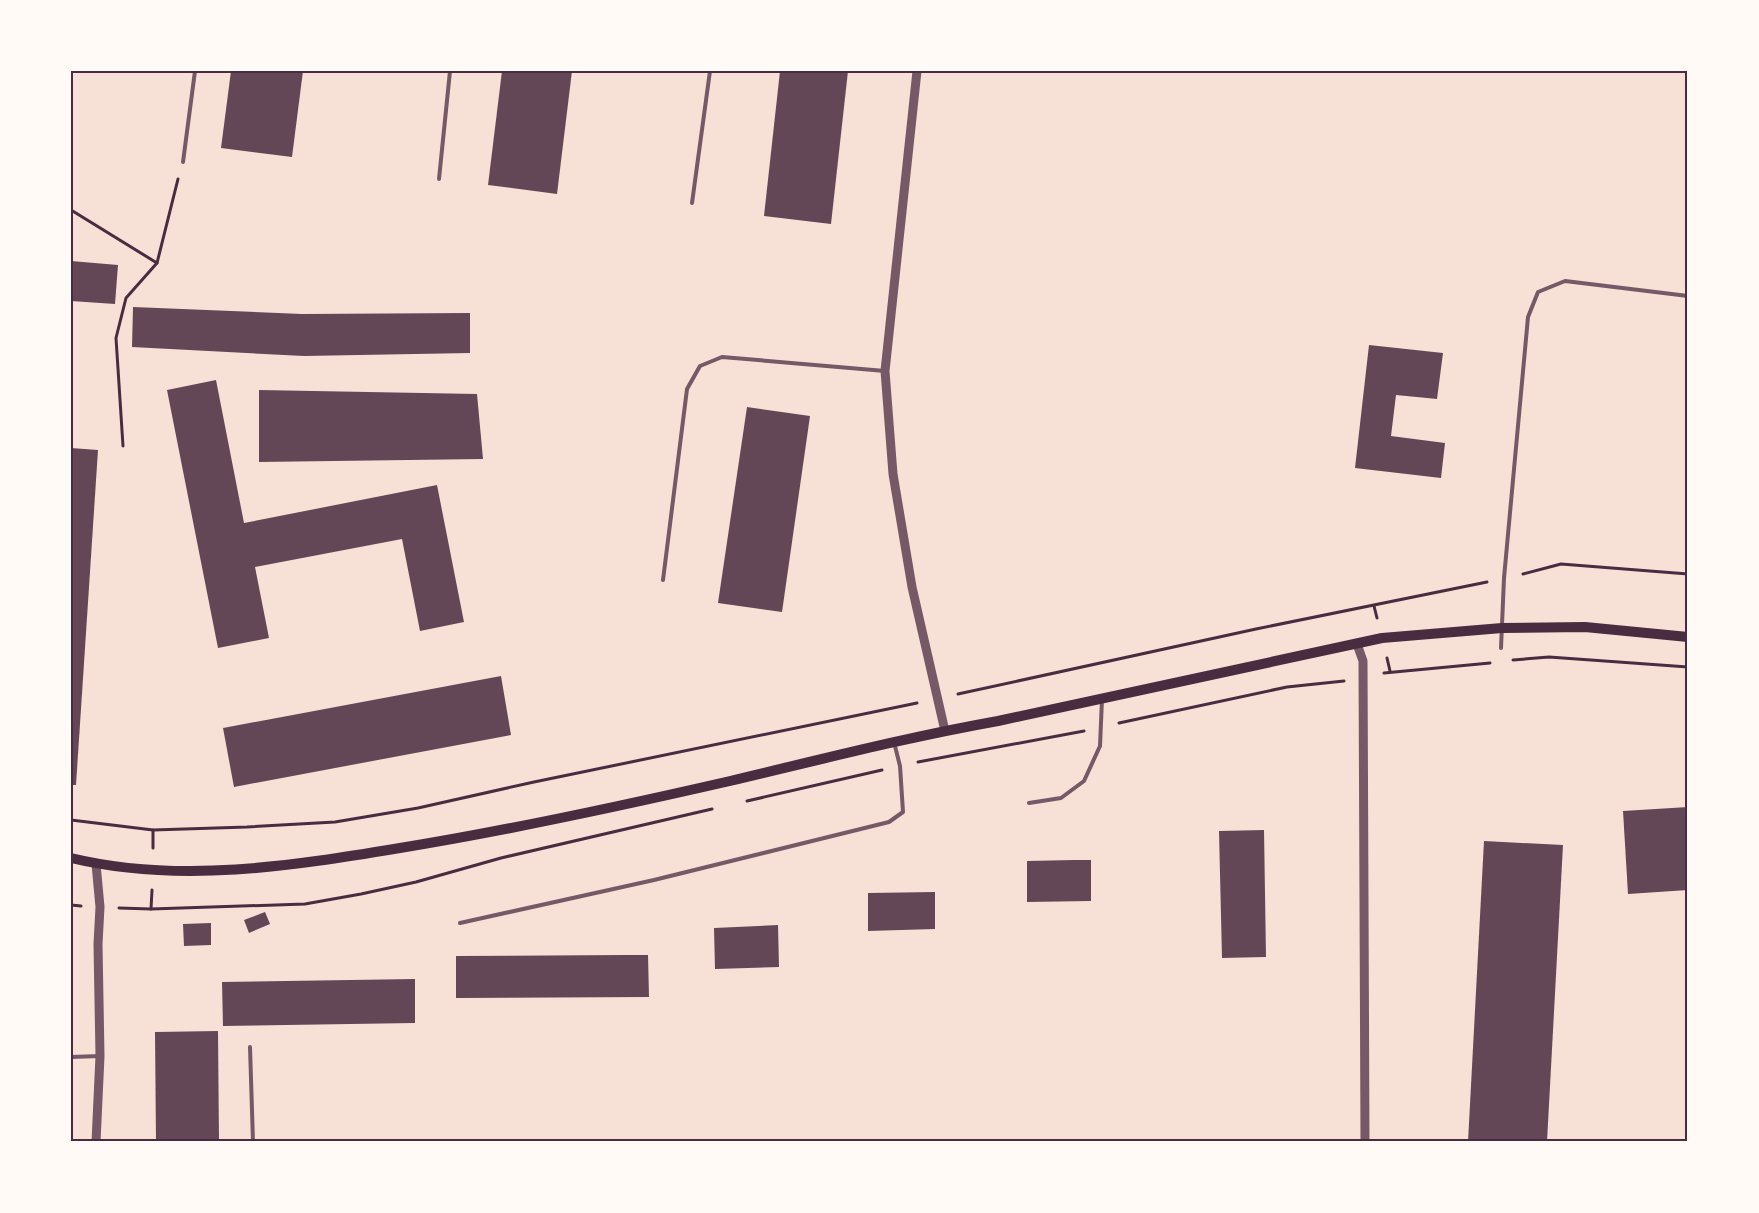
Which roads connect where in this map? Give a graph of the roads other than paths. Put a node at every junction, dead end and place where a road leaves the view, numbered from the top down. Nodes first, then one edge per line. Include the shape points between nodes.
1 (195, 71) edge
2 (450, 71) edge
3 (710, 71) edge
4 (917, 71) edge
5 (183, 162) road end
6 (439, 179) dead end
7 (692, 203) dead end
8 (1688, 296) edge
9 (885, 371) junction
10 (663, 580) dead end
11 (1502, 628) junction
12 (1688, 636) edge
13 (1357, 644) junction
14 (1501, 648) dead end
15 (1102, 699) junction
16 (945, 731) junction
17 (894, 742) junction
18 (1029, 803) dead end
19 (71, 858) edge
20 (96, 864) junction
21 (460, 923) dead end
22 (250, 1047) dead end
23 (100, 1056) junction
24 (71, 1057) edge
25 (96, 1142) edge
26 (253, 1142) edge
27 (1365, 1142) edge

1 - 5 lane
2 - 6 lane
3 - 7 lane
4 - 9 street
8 - 11 lane via 1565,281 1538,292 1528,317
9 - 10 lane via 722,357 700,366 687,389
9 - 16 street via 893,474 912,587
11 - 12 main road via 1585,627
11 - 13 main road via 1382,638
11 - 14 lane
13 - 15 main road
13 - 27 street via 1364,661
15 - 16 main road
15 - 18 lane via 1100,746 1084,781 1061,798
16 - 17 main road
17 - 20 main road via 687,791 473,836 326,861 195,872
17 - 21 lane via 900,766 903,812 889,822 654,880
19 - 20 main road
20 - 23 street via 100,907
22 - 26 lane
23 - 24 lane
23 - 25 street

